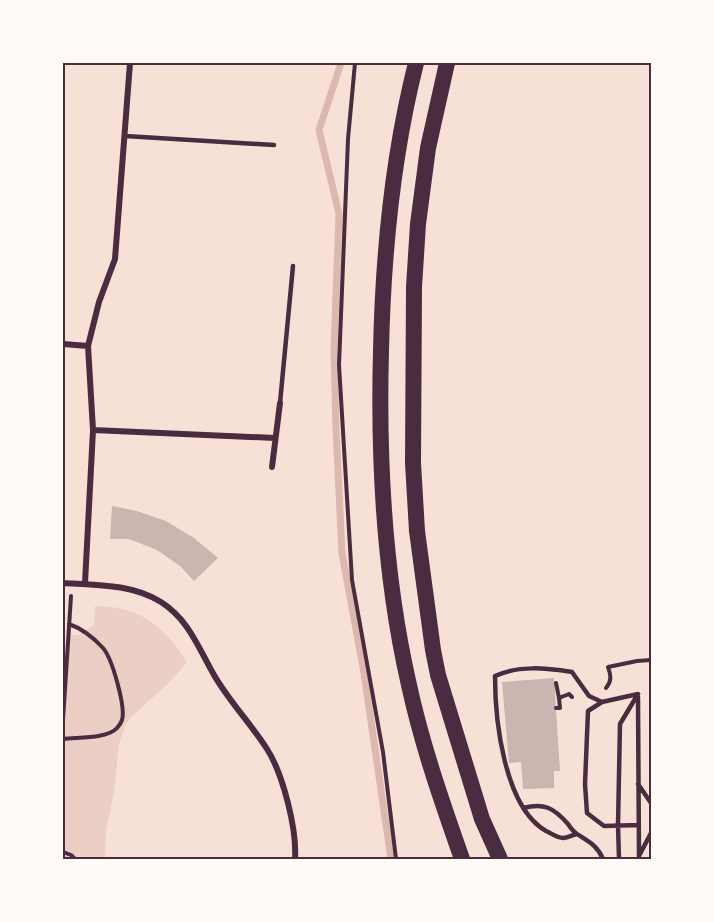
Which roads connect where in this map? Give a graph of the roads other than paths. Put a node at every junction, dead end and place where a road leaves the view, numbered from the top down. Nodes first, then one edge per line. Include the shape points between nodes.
1 (130, 63) edge
2 (416, 63) edge
3 (447, 63) edge
4 (125, 136) junction
5 (274, 145) dead end
6 (293, 266) dead end
7 (63, 344) edge
8 (88, 346) junction
9 (280, 403) joint
10 (93, 430) junction
11 (275, 438) junction
12 (272, 467) dead end
13 (63, 583) edge
14 (85, 583) junction
15 (638, 694) junction
16 (603, 702) junction
17 (638, 784) junction
18 (651, 802) edge
19 (523, 808) junction
20 (618, 825) junction
21 (639, 825) junction
22 (651, 832) edge
23 (576, 834) junction
24 (639, 858) edge
25 (295, 859) edge
26 (462, 859) edge
27 (500, 859) edge
28 (603, 859) edge
29 (619, 859) edge

1 - 4 street
2 - 26 highway via 398,146 382,294 382,494 388,561 408,684
3 - 27 highway via 428,148 418,224 412,364 417,531 438,675 482,819
4 - 5 lane
4 - 8 street via 115,259
6 - 9 lane
7 - 8 street
8 - 10 street
9 - 11 street
10 - 11 street
10 - 14 street
11 - 12 street
13 - 14 street
14 - 25 street via 144,593 177,614 188,627 214,674 269,752 293,822
15 - 16 lane
15 - 17 lane
15 - 20 lane via 620,724
16 - 19 lane via 590,696 572,672 518,669 495,676 504,764
16 - 20 lane via 588,711 587,813 604,826
17 - 18 lane
17 - 21 lane
19 - 23 lane via 540,827 555,836
19 - 23 lane via 538,804 550,808
20 - 21 lane
20 - 29 lane
21 - 24 lane
22 - 24 lane
23 - 28 lane via 594,844

